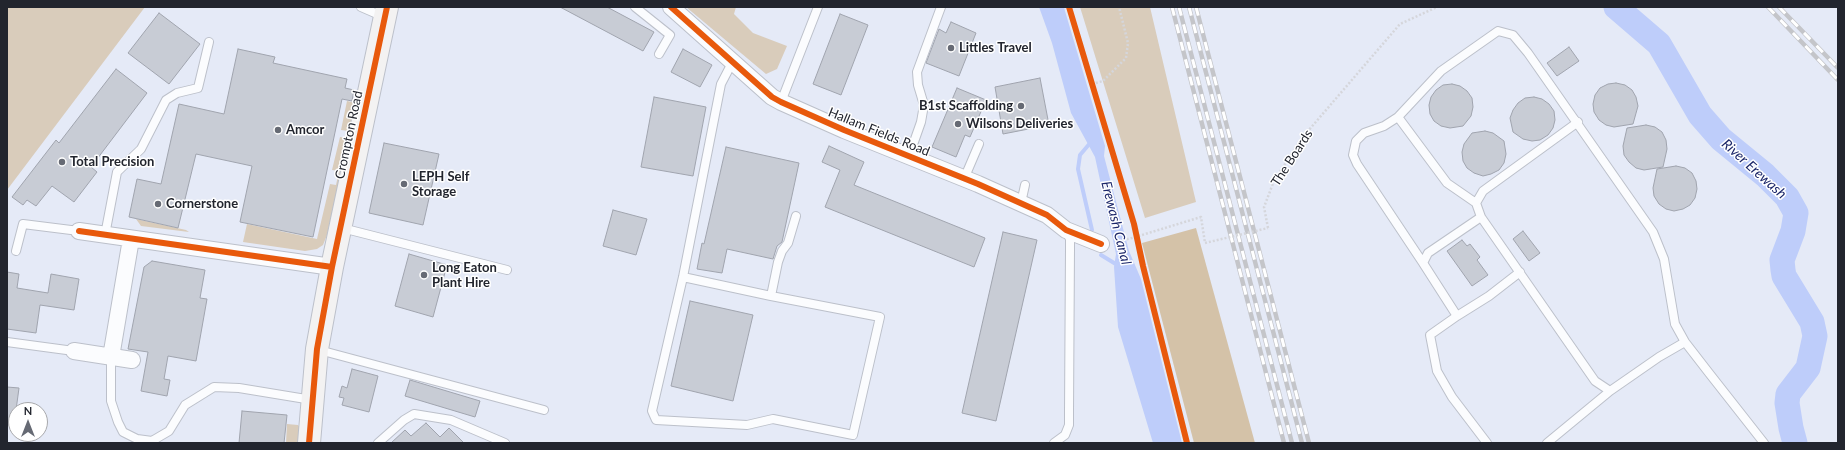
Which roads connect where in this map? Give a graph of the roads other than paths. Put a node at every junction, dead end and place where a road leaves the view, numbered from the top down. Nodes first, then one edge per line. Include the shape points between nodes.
1 (361, 7) edge
2 (635, 7) edge
3 (671, 7) edge
4 (818, 7) edge
5 (941, 7) edge
6 (386, 12) edge
7 (209, 42) dead end
8 (659, 54) dead end
9 (733, 61) junction
10 (780, 102) junction
11 (1398, 117) junction
12 (1578, 122) junction
13 (979, 144) dead end
14 (909, 156) junction
15 (964, 179) junction
16 (1025, 185) dead end
17 (1021, 203) junction
18 (1476, 203) junction
19 (796, 216) dead end
20 (1481, 217) junction
21 (340, 228) junction
22 (1066, 230) junction
23 (79, 231) joint
24 (105, 235) junction
25 (131, 239) junction
26 (1104, 243) road end
27 (16, 252) dead end
28 (1423, 263) junction
29 (332, 267) junction
30 (507, 270) dead end
31 (1520, 272) junction
32 (683, 277) junction
33 (771, 296) junction
34 (1457, 316) junction
35 (7, 342) edge
36 (1685, 342) junction
37 (317, 349) junction
38 (74, 351) joint
39 (111, 357) junction
40 (132, 360) dead end
41 (1610, 391) junction
42 (312, 400) junction
43 (544, 410) dead end
44 (309, 443) edge
45 (378, 443) edge
46 (505, 443) edge
47 (1054, 443) edge
48 (1487, 443) edge
49 (1548, 443) edge
50 (1764, 443) edge

1 - 6 lane
2 - 8 lane via 670,35
3 - 9 street, Hallam Fields Road
4 - 10 lane
5 - 14 lane via 917,72 924,105
6 - 21 street, Crompton Road
7 - 24 lane via 198,88 177,93 166,100 141,149 117,172
9 - 10 street, Hallam Fields Road
9 - 32 lane via 721,84
10 - 14 street, Hallam Fields Road
11 - 12 lane via 1441,71 1498,31 1513,35
11 - 18 lane via 1446,183
11 - 28 lane via 1384,126 1364,133 1356,141 1353,155 1356,164
12 - 18 lane via 1483,191
12 - 36 lane via 1653,232 1664,260 1675,324
13 - 15 lane
14 - 15 street, Hallam Fields Road
15 - 17 street, Hallam Fields Road
16 - 17 lane
17 - 22 street, Hallam Fields Road via 1047,215
18 - 20 lane
19 - 33 lane via 788,243 778,262
20 - 28 lane via 1428,253
20 - 31 lane
21 - 29 street, Crompton Road
21 - 30 lane
22 - 26 street, Hallam Fields Road
22 - 47 lane via 1070,239 1069,412 1065,435
23 - 24 street
23 - 27 lane via 23,224
24 - 25 street
25 - 29 street
25 - 39 street
28 - 34 lane
29 - 37 street, Crompton Road
31 - 34 lane
31 - 41 lane via 1596,380
32 - 33 lane
32 - 33 lane via 652,410 656,420 747,425 773,419 853,435 880,317
34 - 48 lane via 1430,335 1437,371 1452,397
35 - 38 lane
36 - 41 lane via 1659,356
36 - 50 lane
37 - 42 street, Crompton Road
37 - 43 lane
38 - 39 street
39 - 40 street
39 - 42 lane via 113,408 123,432 137,439 152,441 169,431 185,406 214,387 240,388
41 - 49 lane
42 - 44 street, Crompton Road
45 - 46 lane via 414,414 452,420

